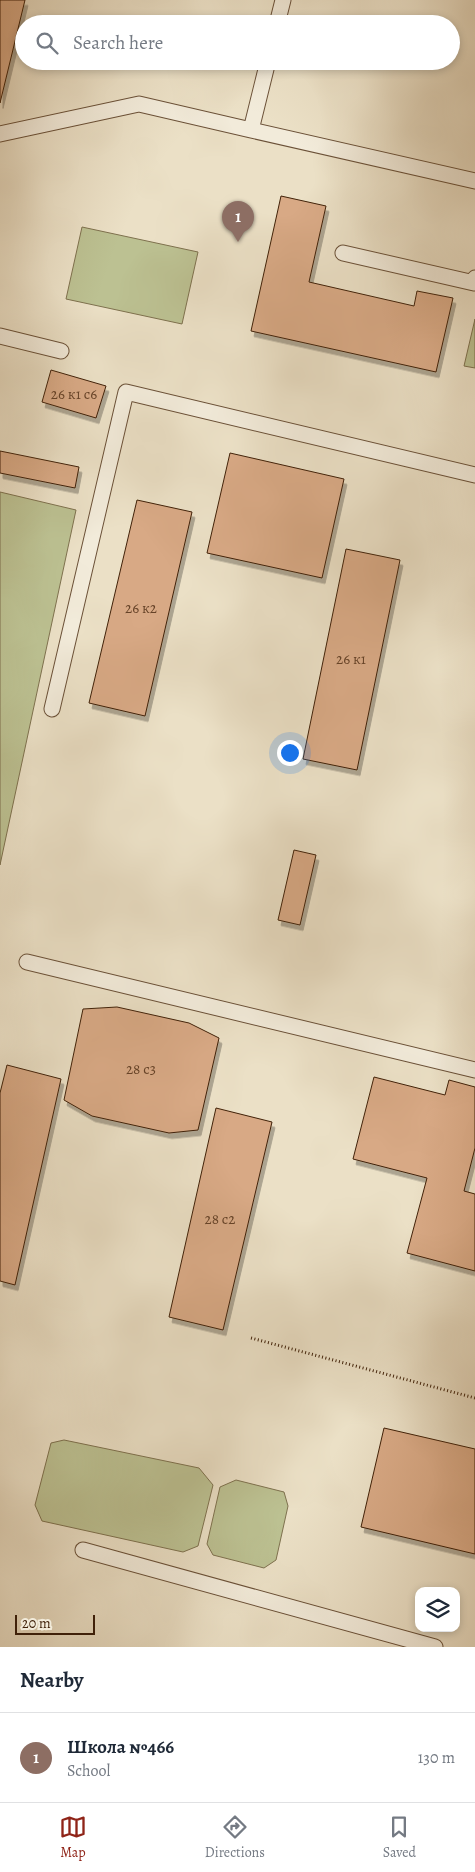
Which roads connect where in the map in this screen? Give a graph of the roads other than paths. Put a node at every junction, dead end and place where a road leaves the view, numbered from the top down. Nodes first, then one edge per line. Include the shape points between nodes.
1 (283, 0) edge
2 (279, 15) edge
3 (266, 70) edge
4 (250, 130) junction
5 (0, 134) edge
6 (475, 181) edge
7 (343, 254) dead end
8 (475, 278) edge
9 (0, 336) edge
10 (61, 351) dead end
11 (475, 475) edge
12 (52, 709) dead end
13 (27, 962) dead end
14 (475, 1070) edge
15 (83, 1550) dead end
16 (435, 1647) edge

1 - 2 lane
3 - 4 lane
4 - 5 lane via 139,104
4 - 6 lane
7 - 8 lane via 474,283
9 - 10 lane
11 - 12 lane via 126,392
13 - 14 lane
15 - 16 lane

